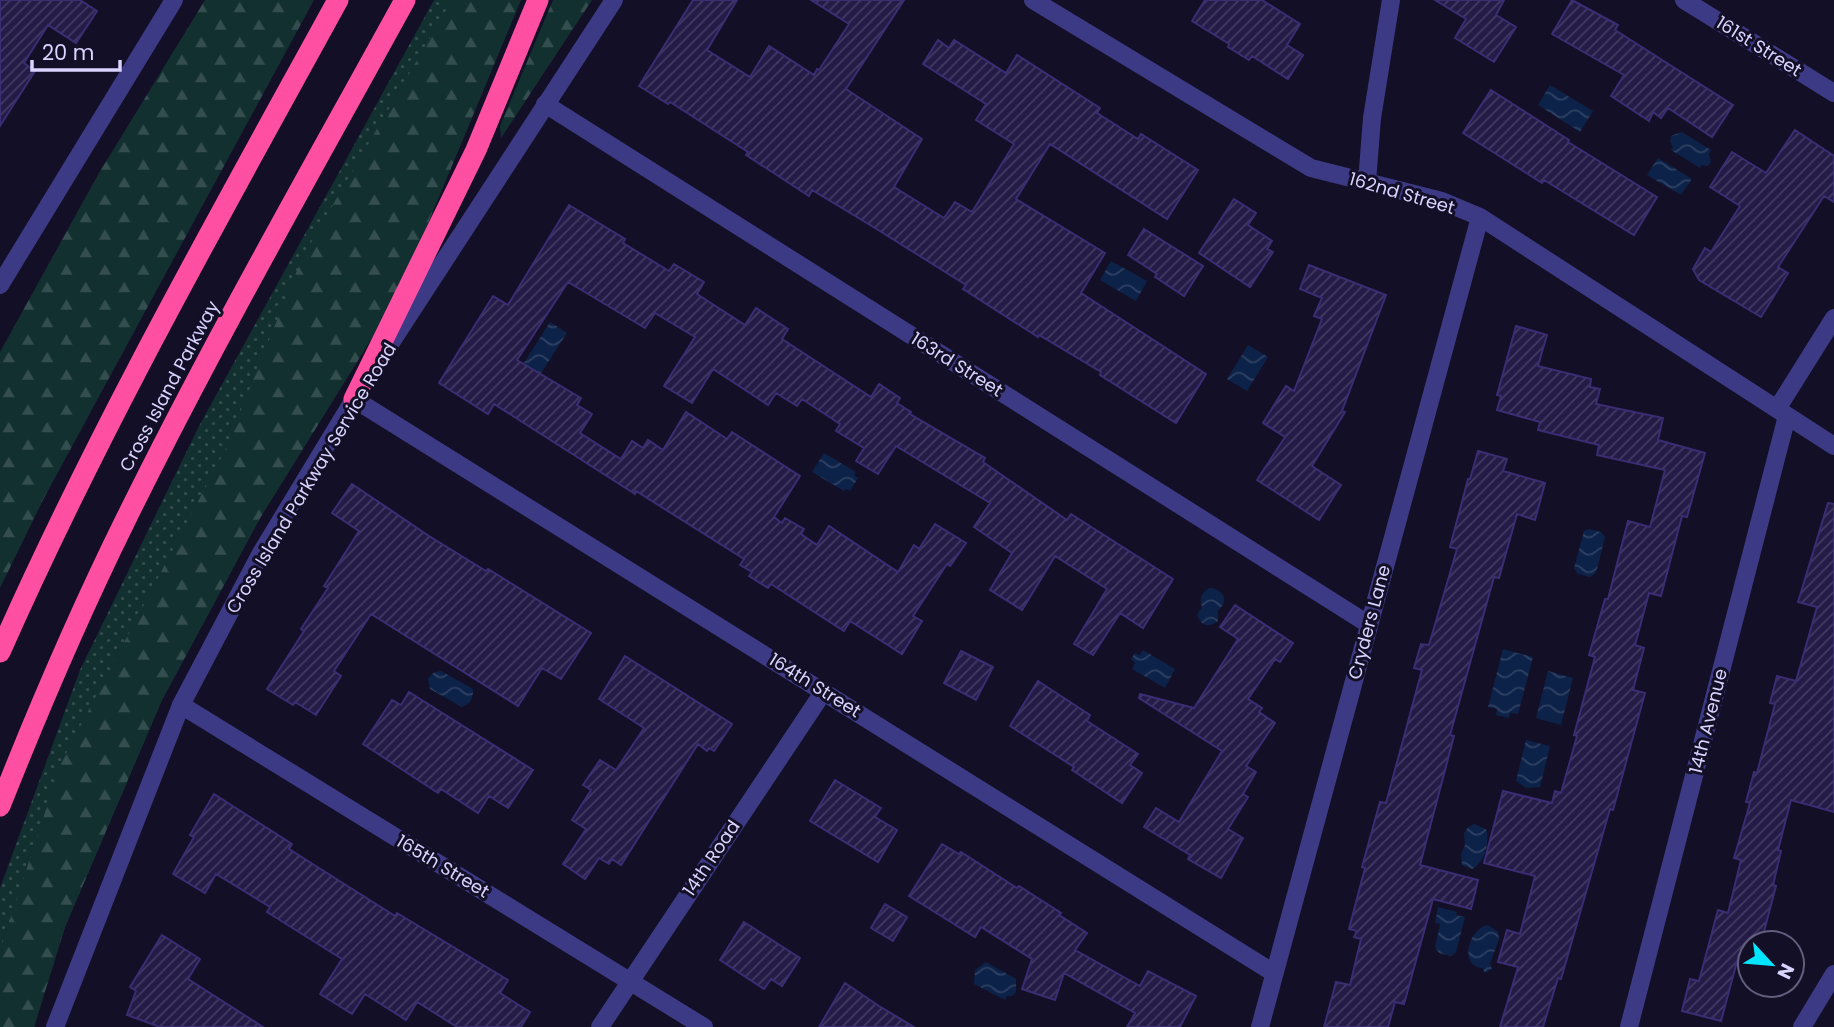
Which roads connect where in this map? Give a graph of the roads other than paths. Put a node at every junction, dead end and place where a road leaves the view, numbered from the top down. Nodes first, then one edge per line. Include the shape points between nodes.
1 (174, 0) edge
2 (338, 0) edge
3 (405, 0) edge
4 (538, 0) edge
5 (614, 0) edge
6 (1033, 0) edge
7 (1391, 0) edge
8 (1684, 0) edge
9 (1834, 93) edge
10 (545, 104) junction
11 (1367, 182) junction
12 (1480, 217) junction
13 (0, 285) edge
14 (1834, 318) edge
15 (355, 399) junction
16 (1782, 412) junction
17 (1834, 446) edge
18 (1368, 624) junction
19 (0, 652) edge
20 (824, 691) junction
21 (181, 705) junction
22 (0, 806) edge
23 (1274, 973) junction
24 (1834, 974) edge
25 (629, 980) junction
26 (55, 1027) edge
27 (600, 1027) edge
28 (704, 1027) edge
29 (1260, 1027) edge
30 (1629, 1027) edge
31 (1802, 1027) edge

1 - 13 street
2 - 19 highway, Cross Island Parkway via 128,388
3 - 22 highway, Cross Island Parkway via 146,477 74,628
4 - 15 highway via 476,150
5 - 10 street, Cross Island Parkway Service Road
6 - 11 street, 162nd Street via 1311,168
7 - 11 street
8 - 9 street, 161st Street
10 - 15 street, Cross Island Parkway Service Road
10 - 18 street, 163rd Street
11 - 12 street, 162nd Street via 1442,201
12 - 16 street, 162nd Street
12 - 18 street, Cryders Lane
14 - 16 street, 14th Avenue
15 - 20 street, 164th Street
15 - 21 street, Cross Island Parkway Service Road via 261,553
16 - 17 street, 162nd Street
16 - 30 street, 14th Avenue
18 - 23 street, Cryders Lane
20 - 23 street, 164th Street
20 - 25 street, 14th Road
21 - 25 street, 165th Street
21 - 26 street, Cross Island Parkway Service Road
23 - 29 street, Cryders Lane
24 - 31 street
25 - 27 street, 14th Road
25 - 28 street, 165th Street

